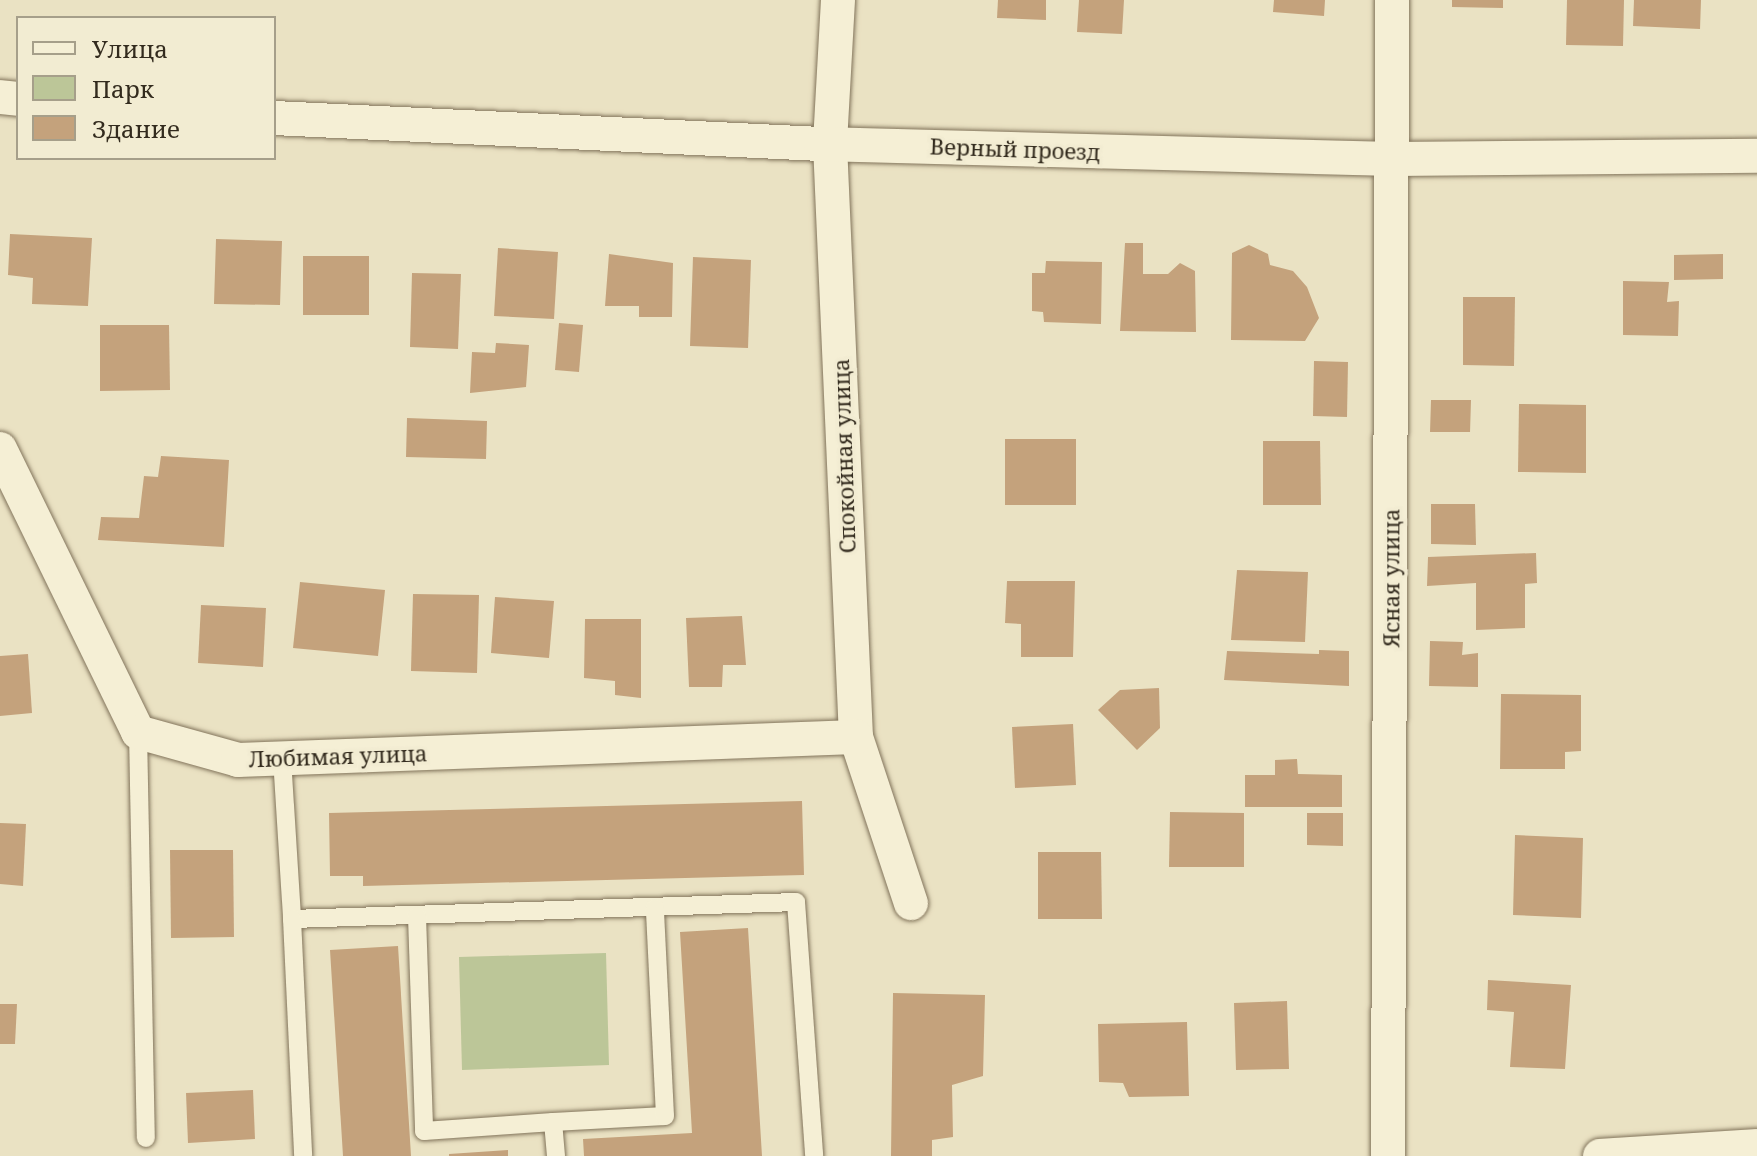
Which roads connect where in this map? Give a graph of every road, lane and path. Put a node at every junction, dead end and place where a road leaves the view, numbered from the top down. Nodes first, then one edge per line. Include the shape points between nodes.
1 (838, 0) edge
2 (1392, 0) edge
3 (276, 118) edge
4 (830, 144) junction
5 (1757, 156) edge
6 (1394, 159) junction
7 (1, 459) edge
8 (138, 732) junction
9 (856, 737) junction
10 (282, 758) junction
11 (911, 903) dead end
12 (655, 908) junction
13 (417, 916) junction
14 (292, 919) junction
15 (553, 1122) junction
16 (146, 1138) dead end
17 (1757, 1146) edge
18 (303, 1156) edge
19 (556, 1156) edge
20 (814, 1156) edge
21 (1388, 1156) edge
22 (1600, 1156) edge

1 - 4 street, Спокойная улица
2 - 6 street, Ясная улица
3 - 4 street, Верный проезд
4 - 6 street, Верный проезд
4 - 9 street, Спокойная улица
5 - 6 street, Верный проезд
6 - 21 street, Ясная улица
7 - 8 street
8 - 10 street, Любимая улица via 238,760
8 - 16 lane
9 - 10 street, Любимая улица
9 - 11 street, Спокойная улица
10 - 14 lane
12 - 13 lane
12 - 15 lane via 665,1116
12 - 20 lane via 796,902
13 - 14 lane
13 - 15 lane via 424,1131
14 - 18 lane
15 - 19 lane
17 - 22 street

